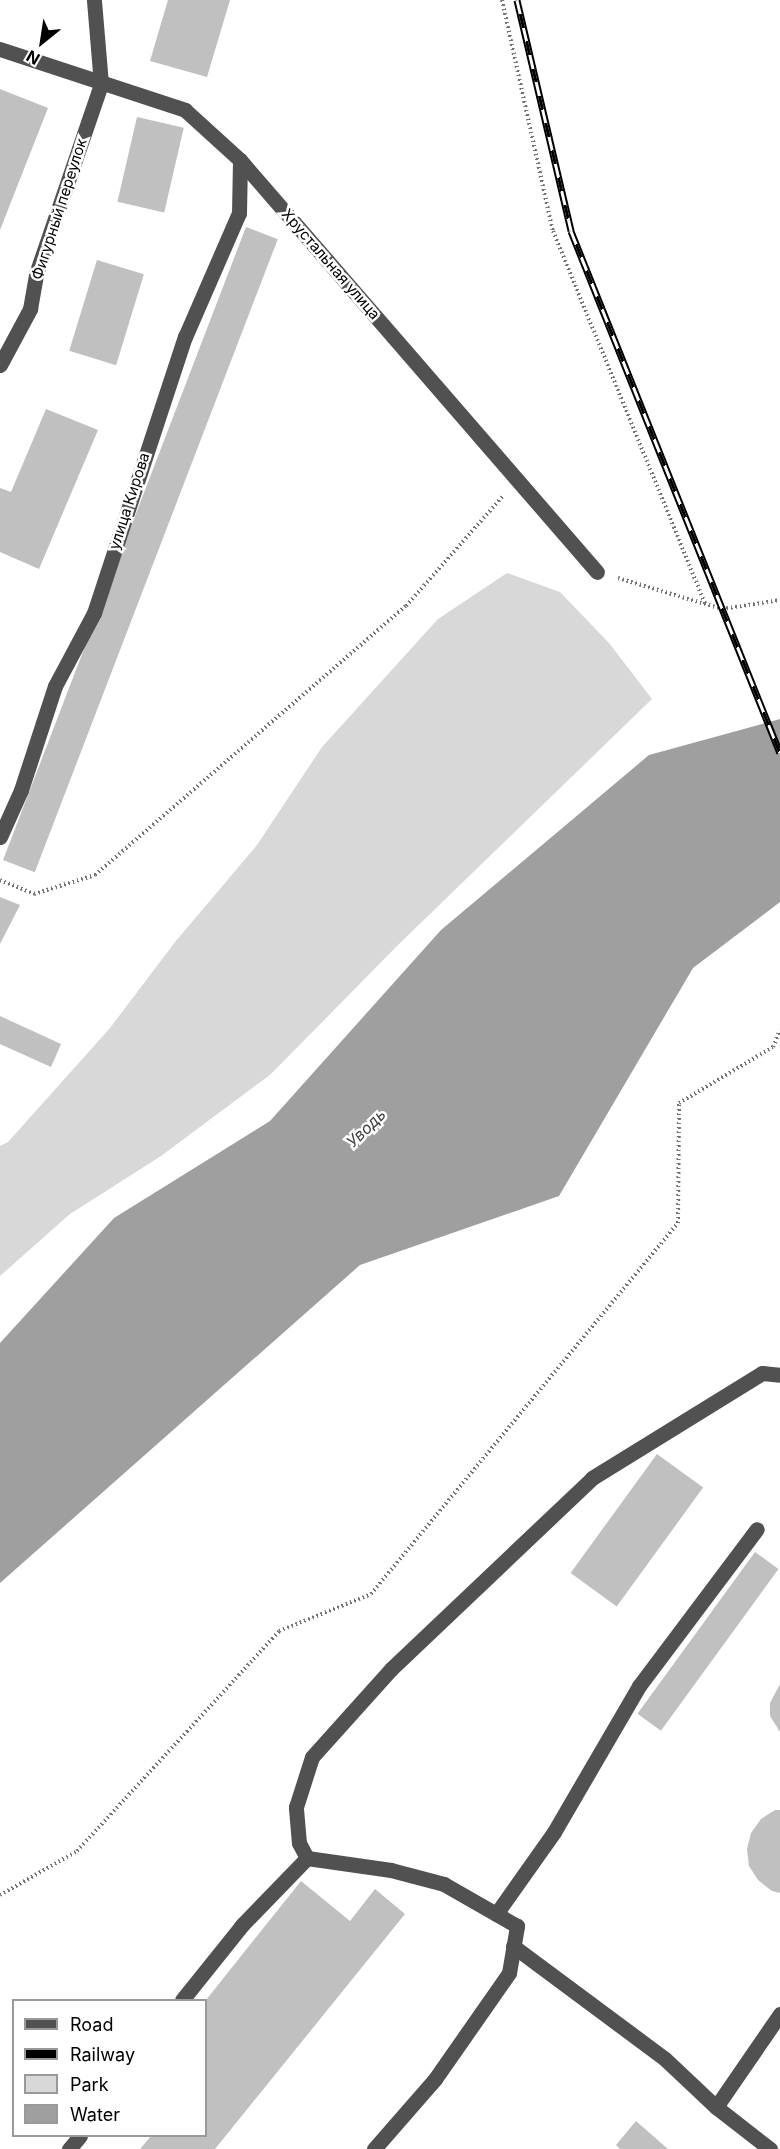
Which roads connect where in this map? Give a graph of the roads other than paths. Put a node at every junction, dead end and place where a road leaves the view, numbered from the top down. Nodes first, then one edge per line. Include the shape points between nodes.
1 (94, 0) edge
2 (0, 49) edge
3 (101, 84) junction
4 (240, 160) junction
5 (0, 365) edge
6 (597, 572) road end
7 (0, 837) edge
8 (780, 1375) edge
9 (757, 1528) dead end
10 (307, 1858) junction
11 (496, 1914) junction
12 (513, 1946) junction
13 (184, 1999) edge
14 (780, 2014) edge
15 (716, 2107) junction
16 (79, 2137) edge
17 (69, 2149) edge
18 (374, 2149) edge
19 (771, 2149) edge

1 - 3 street
2 - 3 street, Хрустальная улица
3 - 4 street, Хрустальная улица via 185,110
3 - 5 street, Фигурный переулок via 36,274 30,309
4 - 6 street, Хрустальная улица
4 - 7 street, улица Кирова via 239,213 185,337 94,613 55,686 21,790
8 - 10 street via 762,1373 592,1478 391,1670 312,1757 296,1807 298,1843
9 - 11 street via 639,1686 554,1832
10 - 11 street via 391,1870 444,1884
10 - 13 street via 242,1925
11 - 12 street via 517,1926
12 - 15 street via 665,2059
12 - 18 street via 509,1973 435,2079
14 - 15 street
15 - 19 street
16 - 17 street

